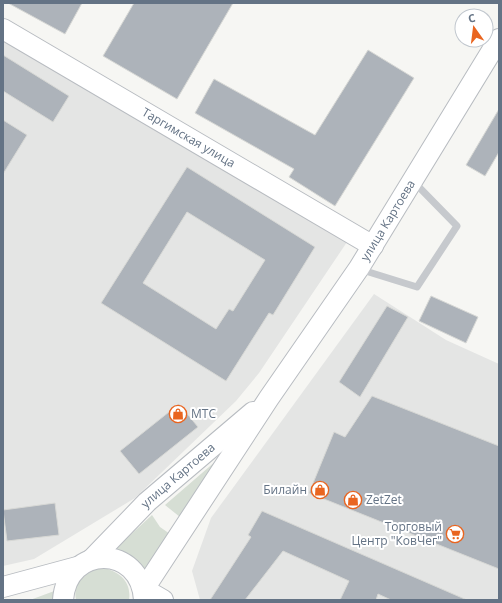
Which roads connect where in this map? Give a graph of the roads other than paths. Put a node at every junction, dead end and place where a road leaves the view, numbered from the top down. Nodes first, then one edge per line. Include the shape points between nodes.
1 (3, 29) edge
2 (499, 39) edge
3 (413, 181) junction
4 (374, 246) junction
5 (359, 268) junction
6 (269, 398) junction
7 (84, 563) junction
8 (3, 587) edge
9 (144, 595) edge
10 (63, 600) edge
11 (163, 600) edge

1 - 4 main road, Таргимская улица
2 - 3 main road, улица Картоева
3 - 4 main road, улица Картоева
3 - 5 lane via 457,226 417,287
4 - 5 main road, улица Картоева
5 - 6 main road, улица Картоева
6 - 7 main road, улица Картоева via 147,502
6 - 9 main road, улица Картоева
7 - 8 main road
7 - 9 main road via 103,557 124,563 140,579
7 - 10 main road, улица Картоева via 68,577
9 - 11 main road

